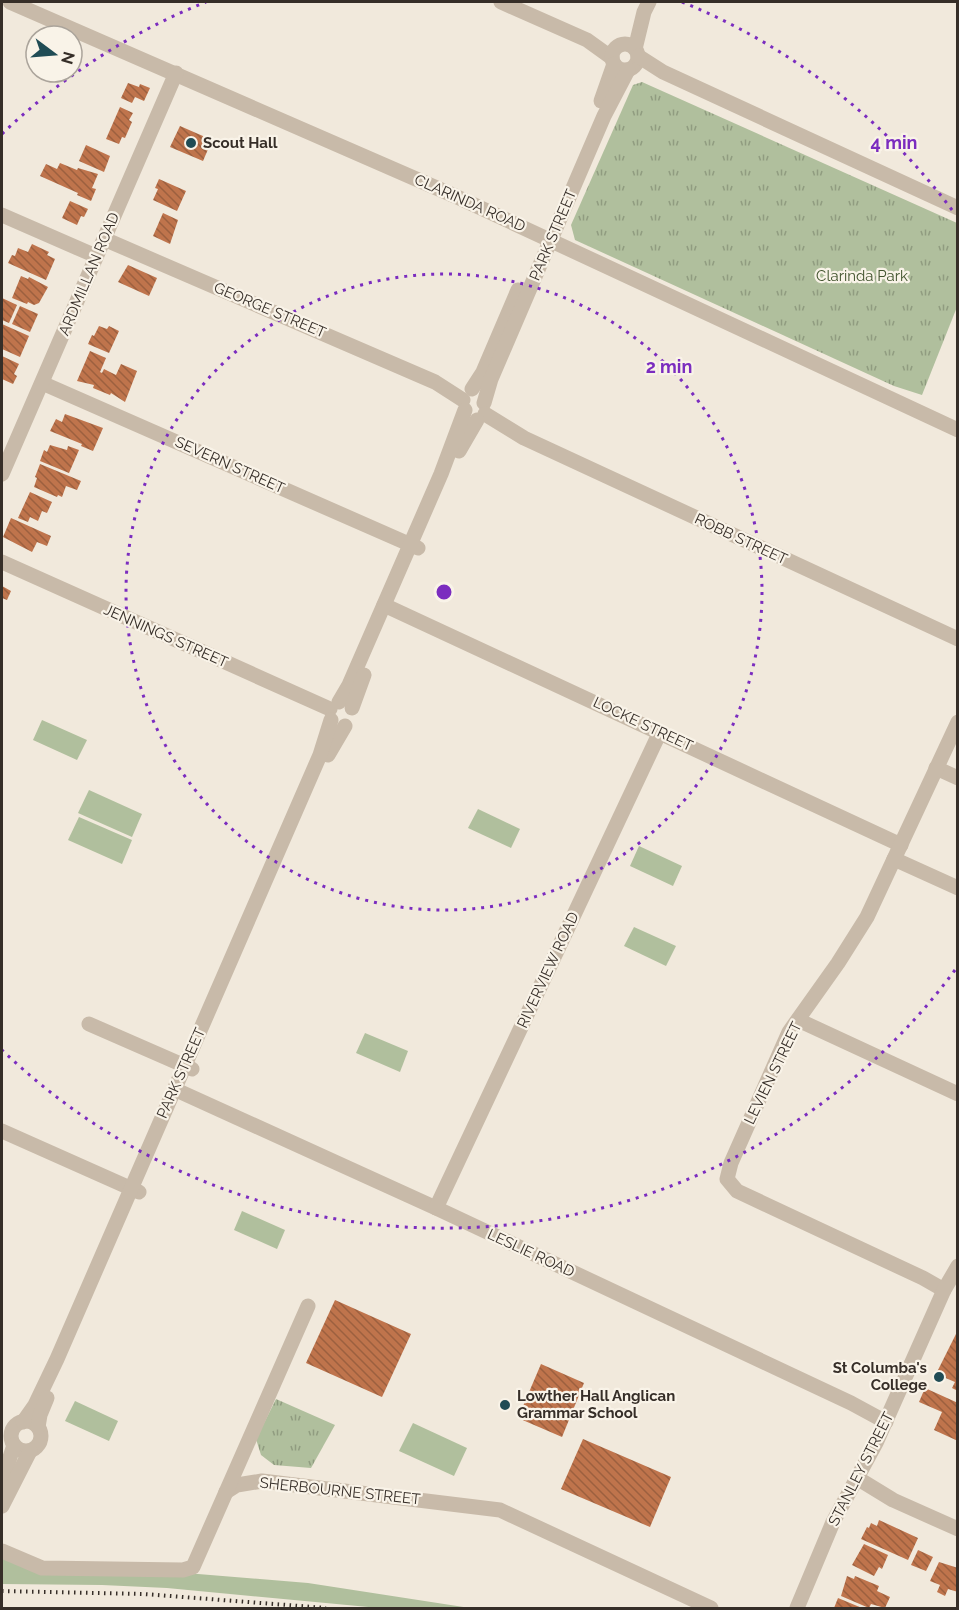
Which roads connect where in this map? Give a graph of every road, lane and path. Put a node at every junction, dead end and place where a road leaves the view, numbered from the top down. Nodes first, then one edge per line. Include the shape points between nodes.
1 (11, 2) edge
2 (501, 2) edge
3 (646, 7) edge
4 (625, 57) junction
5 (176, 74) junction
6 (957, 208) edge
7 (2, 215) edge
8 (104, 238) junction
9 (547, 238) junction
10 (96, 256) junction
11 (42, 383) junction
12 (474, 406) junction
13 (957, 430) edge
14 (2, 474) edge
15 (414, 546) junction
16 (2, 562) edge
17 (388, 607) junction
18 (957, 639) edge
19 (339, 713) junction
20 (957, 722) edge
21 (660, 732) junction
22 (952, 749) edge
23 (936, 768) junction
24 (957, 778) edge
25 (901, 845) junction
26 (894, 859) junction
27 (957, 888) edge
28 (798, 1020) junction
29 (89, 1024) dead end
30 (188, 1067) junction
31 (178, 1091) junction
32 (957, 1094) edge
33 (2, 1131) edge
34 (134, 1190) junction
35 (436, 1208) junction
36 (957, 1266) edge
37 (944, 1290) junction
38 (308, 1306) dead end
39 (2, 1419) edge
40 (886, 1422) junction
41 (38, 1427) junction
42 (14, 1430) edge
43 (247, 1448) junction
44 (30, 1451) junction
45 (857, 1478) junction
46 (262, 1481) junction
47 (2, 1482) edge
48 (226, 1492) junction
49 (2, 1506) edge
50 (957, 1529) edge
51 (2, 1551) edge
52 (711, 1608) edge
53 (797, 1608) edge

1 - 5 street, CLARINDA ROAD
2 - 4 street
3 - 4 street, PARK STREET
4 - 6 street
4 - 9 street, PARK STREET via 604,116
5 - 8 street, ARDMILLAN ROAD
5 - 9 street, CLARINDA ROAD
7 - 10 street
8 - 10 street, ARDMILLAN ROAD
8 - 12 street, GEORGE STREET via 435,382
9 - 12 street, PARK STREET via 483,372
9 - 13 street, CLARINDA ROAD
10 - 11 street, ARDMILLAN ROAD
11 - 14 street, ARDMILLAN ROAD
11 - 15 street, SEVERN STREET
12 - 15 street, PARK STREET via 462,445
12 - 18 street, ROBB STREET via 524,438
15 - 17 street, PARK STREET
16 - 19 street, JENNINGS STREET
17 - 19 street, PARK STREET
17 - 21 street, LOCKE STREET
19 - 30 street, PARK STREET via 329,752
20 - 22 street, LEVIEN STREET
21 - 25 street, LOCKE STREET
21 - 35 street, RIVERVIEW ROAD
22 - 23 street, LEVIEN STREET
23 - 24 street
23 - 25 street, LEVIEN STREET
25 - 26 street, LEVIEN STREET
26 - 27 street
26 - 28 street, LEVIEN STREET via 854,939
28 - 32 street
28 - 37 street, LEVIEN STREET via 781,1048 727,1179 737,1191
29 - 30 street
30 - 31 street, PARK STREET
31 - 34 street, PARK STREET
31 - 35 street, LESLIE ROAD
33 - 34 street
34 - 41 street, PARK STREET
34 - 42 street, PARK STREET via 44,1387
35 - 40 street, LESLIE ROAD
36 - 37 street, STANLEY STREET
37 - 40 street, STANLEY STREET
38 - 43 street
39 - 42 street
40 - 45 street, STANLEY STREET
41 - 42 street via 31,1422
41 - 44 street via 40,1441
42 - 44 street via 21,1450
42 - 47 street, PARK STREET
43 - 46 street via 252,1471
43 - 48 street
44 - 49 street
45 - 50 street via 892,1500
45 - 53 street, STANLEY STREET via 833,1522
46 - 48 street, SHERBOURNE STREET via 237,1485
46 - 52 street, SHERBOURNE STREET via 500,1510
48 - 51 street via 193,1567 183,1570 42,1568

